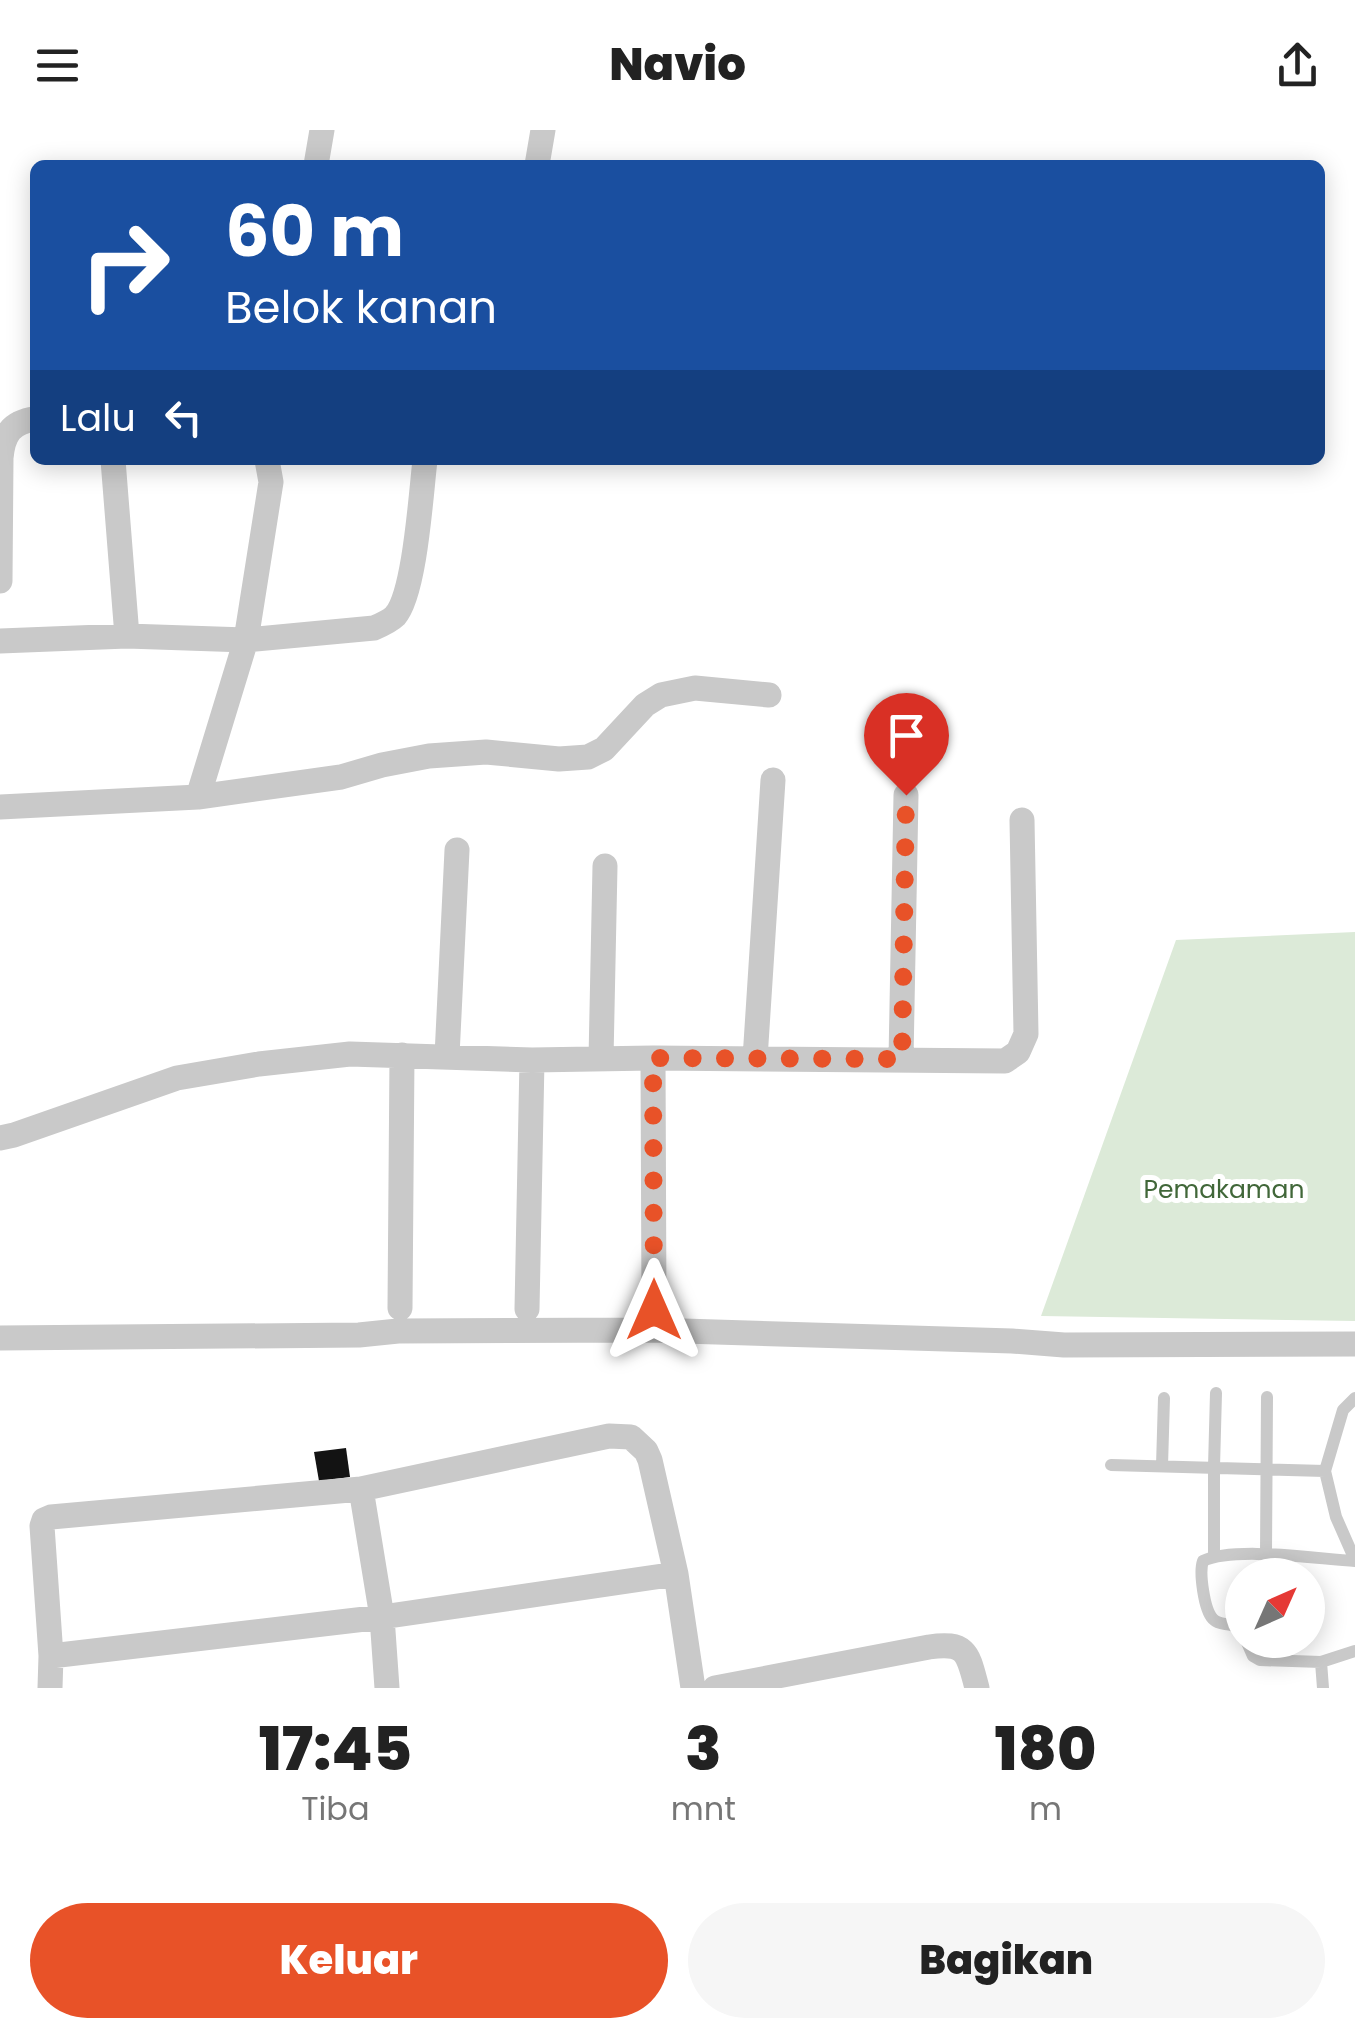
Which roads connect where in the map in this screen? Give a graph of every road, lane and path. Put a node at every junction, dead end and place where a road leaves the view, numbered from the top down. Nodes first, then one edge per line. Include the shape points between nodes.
1 (322, 130) edge
2 (543, 130) edge
3 (317, 160) edge
4 (539, 160) edge
5 (30, 421) edge
6 (113, 465) edge
7 (268, 465) edge
8 (424, 465) edge
9 (0, 581) edge
10 (127, 636) junction
11 (246, 640) junction
12 (0, 641) edge
13 (769, 695) dead end
14 (773, 780) dead end
15 (906, 795) dead end
16 (198, 797) junction
17 (0, 807) edge
18 (1022, 820) dead end
19 (457, 850) dead end
20 (605, 866) dead end
21 (402, 1055) junction
22 (446, 1056) junction
23 (653, 1058) junction
24 (755, 1058) junction
25 (602, 1059) junction
26 (902, 1059) junction
27 (532, 1060) junction
28 (0, 1138) edge
29 (400, 1308) dead end
30 (527, 1309) dead end
31 (654, 1310) dead end
32 (0, 1338) edge
33 (1355, 1344) edge
34 (1216, 1393) dead end
35 (1266, 1397) dead end
36 (1164, 1398) dead end
37 (1355, 1398) edge
38 (1111, 1465) dead end
39 (1162, 1466) junction
40 (1214, 1467) junction
41 (1268, 1468) junction
42 (1325, 1471) junction
43 (361, 1489) junction
44 (1266, 1554) junction
45 (1214, 1556) junction
46 (1355, 1560) edge
47 (676, 1574) junction
48 (382, 1617) junction
49 (1225, 1622) edge
50 (1355, 1652) edge
51 (50, 1656) junction
52 (1256, 1658) edge
53 (1321, 1662) junction
54 (50, 1688) edge
55 (386, 1688) edge
56 (693, 1688) edge
57 (715, 1688) edge
58 (977, 1688) edge
59 (1323, 1688) edge

1 - 3 street
2 - 4 street
5 - 9 street via 3,439
6 - 10 street
7 - 11 street via 271,482
8 - 11 street via 409,587 394,617 374,628
10 - 11 street
10 - 12 street
11 - 16 street
13 - 16 street via 695,688 662,695 588,757 429,756 341,777
14 - 24 street
15 - 26 street
16 - 17 street
18 - 26 street via 1023,1044 1006,1060
19 - 22 street
20 - 25 street
21 - 22 street
21 - 28 street via 350,1054 177,1078
21 - 29 street
22 - 27 street
23 - 24 street
23 - 25 street
23 - 31 street
24 - 26 street
25 - 27 street
27 - 30 street
32 - 33 street via 651,1330 1064,1344
34 - 40 lane
35 - 41 lane
36 - 39 lane
37 - 42 lane via 1339,1420
38 - 39 lane
39 - 40 lane
40 - 41 lane
40 - 45 lane
41 - 42 lane
41 - 44 lane
42 - 46 lane
43 - 47 street via 631,1437 650,1460
43 - 48 street
43 - 51 street via 47,1518 42,1526
44 - 45 lane
44 - 46 lane
45 - 49 lane via 1200,1570 1209,1612
47 - 48 street
47 - 56 street
48 - 51 street
48 - 55 street
50 - 53 lane
51 - 54 street
52 - 53 lane
53 - 59 lane
57 - 58 street via 953,1645 968,1656

